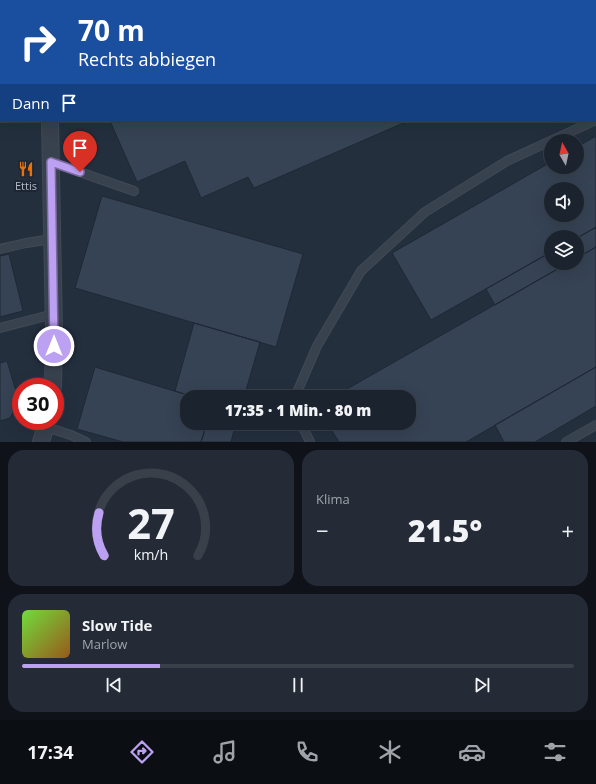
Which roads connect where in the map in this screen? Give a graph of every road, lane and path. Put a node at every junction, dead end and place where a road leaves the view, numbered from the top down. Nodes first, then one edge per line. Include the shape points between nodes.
1 (50, 122) edge
2 (591, 122) edge
3 (51, 162) junction
4 (134, 191) dead end
5 (52, 239) junction
6 (0, 249) edge
7 (54, 314) junction
8 (0, 328) edge
9 (53, 378) edge
10 (299, 390) edge
11 (596, 425) edge
12 (44, 430) edge
13 (304, 430) edge
14 (86, 442) edge
15 (310, 442) edge
16 (566, 442) edge

1 - 3 street
2 - 10 lane via 507,161 425,212 361,271 317,346
3 - 4 lane
3 - 5 street
5 - 6 lane
5 - 7 street
7 - 8 lane
7 - 9 street
11 - 16 lane
12 - 14 lane via 71,435
13 - 15 lane

